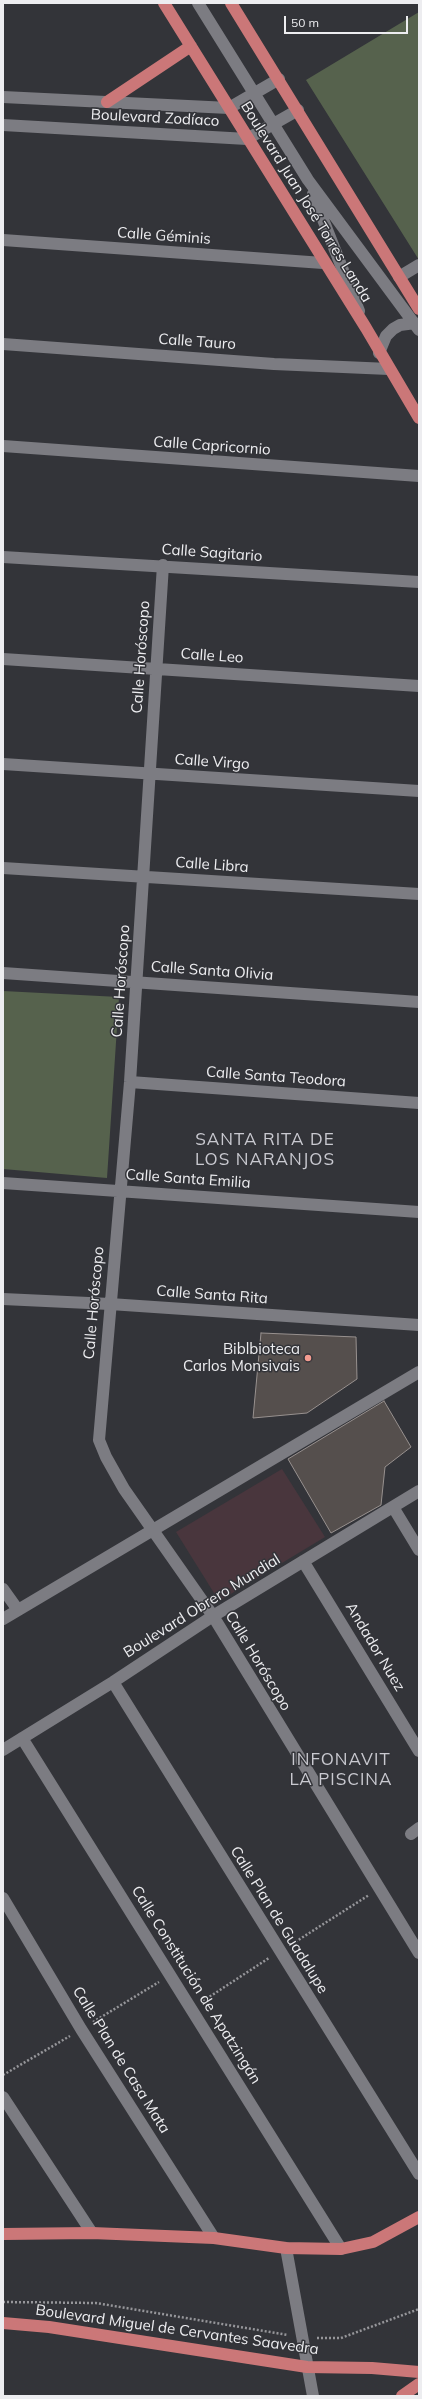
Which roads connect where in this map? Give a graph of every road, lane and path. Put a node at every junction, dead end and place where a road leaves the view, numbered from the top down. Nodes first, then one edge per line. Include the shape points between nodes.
1 (164, 3) edge
2 (198, 3) edge
3 (231, 3) edge
4 (191, 46) junction
5 (279, 80) junction
6 (254, 95) junction
7 (3, 97) edge
8 (107, 102) junction
9 (229, 108) junction
10 (298, 110) junction
11 (3, 125) edge
12 (273, 126) junction
13 (247, 139) junction
14 (308, 180) junction
15 (3, 240) edge
16 (324, 263) junction
17 (419, 265) edge
18 (399, 277) junction
19 (419, 309) edge
20 (417, 326) edge
21 (366, 328) junction
22 (3, 344) edge
23 (379, 353) junction
24 (389, 369) junction
25 (419, 418) edge
26 (3, 446) edge
27 (419, 476) edge
28 (3, 557) edge
29 (164, 566) junction
30 (419, 582) edge
31 (3, 659) edge
32 (157, 669) junction
33 (419, 686) edge
34 (3, 764) edge
35 (150, 774) junction
36 (419, 791) edge
37 (3, 868) edge
38 (143, 877) junction
39 (419, 894) edge
40 (3, 973) edge
41 (137, 981) junction
42 (419, 1002) edge
43 (130, 1082) junction
44 (419, 1103) edge
45 (3, 1183) edge
46 (120, 1190) junction
47 (419, 1212) edge
48 (3, 1299) edge
49 (110, 1304) junction
50 (419, 1325) edge
51 (419, 1372) edge
52 (419, 1491) edge
53 (393, 1507) junction
54 (152, 1529) junction
55 (419, 1550) edge
56 (303, 1561) junction
57 (3, 1589) edge
58 (18, 1610) junction
59 (213, 1616) junction
60 (3, 1619) edge
61 (113, 1682) junction
62 (22, 1738) junction
63 (3, 1750) edge
64 (419, 1750) edge
65 (3, 1898) edge
66 (419, 1953) edge
67 (3, 2097) edge
68 (419, 2174) edge
69 (419, 2217) edge
70 (3, 2234) edge
71 (92, 2234) junction
72 (214, 2238) junction
73 (286, 2248) junction
74 (341, 2249) junction
75 (3, 2302) edge
76 (419, 2309) edge
77 (3, 2323) edge
78 (301, 2337) junction
79 (307, 2367) junction
80 (419, 2372) edge
81 (419, 2384) edge
82 (313, 2396) edge
83 (402, 2396) edge

1 - 4 main road, Boulevard Juan José Torres Landa
2 - 6 street
3 - 5 main road
4 - 8 main road
4 - 9 main road, Boulevard Juan José Torres Landa
5 - 6 street, Boulevard Zodíaco
5 - 10 main road
6 - 9 street, Boulevard Zodíaco
6 - 12 street
7 - 8 street, Boulevard Zodíaco
8 - 9 street, Boulevard Zodíaco
9 - 13 main road, Boulevard Juan José Torres Landa
10 - 12 street, Boulevard Zodíaco
10 - 18 main road
11 - 13 street, Boulevard Zodíaco
12 - 13 street, Boulevard Zodíaco
12 - 14 street
13 - 16 main road, Boulevard Juan José Torres Landa
14 - 20 street
14 - 21 street
15 - 16 street, Calle Géminis
16 - 21 main road, Boulevard Juan José Torres Landa
17 - 18 street
18 - 19 main road
20 - 23 street via 400,325 393,329 386,336
21 - 23 main road, Boulevard Juan José Torres Landa
22 - 24 street, Calle Tauro via 274,364
23 - 24 main road, Boulevard Juan José Torres Landa
24 - 25 main road, Boulevard Juan José Torres Landa
26 - 27 street, Calle Capricornio
28 - 29 street, Calle Sagitario
29 - 30 street, Calle Sagitario
29 - 32 street, Calle Horóscopo
31 - 32 street, Calle Leo
32 - 33 street, Calle Leo
32 - 35 street, Calle Horóscopo
34 - 35 street, Calle Virgo
35 - 36 street, Calle Virgo
35 - 38 street, Calle Horóscopo
37 - 38 street, Calle Libra
38 - 39 street, Calle Libra
38 - 41 street, Calle Horóscopo
40 - 41 street, Calle Santa Olivia
41 - 42 street, Calle Santa Olivia
41 - 43 street, Calle Horóscopo
43 - 44 street, Calle Santa Teodora
43 - 46 street, Calle Horóscopo
45 - 46 street, Calle Santa Emilia
46 - 47 street, Calle Santa Emilia
46 - 49 street, Calle Horóscopo
48 - 49 street, Calle Santa Rita
49 - 50 street, Calle Santa Rita
49 - 54 street, Calle Horóscopo via 99,1440 124,1489
51 - 54 street
52 - 53 street, Boulevard Obrero Mundial
53 - 55 street
53 - 56 street, Boulevard Obrero Mundial
54 - 58 street
54 - 59 street, Calle Horóscopo
56 - 59 street, Boulevard Obrero Mundial
56 - 64 street, Andador Nuez
57 - 58 street
58 - 60 street
59 - 61 street, Boulevard Obrero Mundial
59 - 66 street, Calle Horóscopo
61 - 62 street, Boulevard Obrero Mundial
61 - 68 street, Calle Plan de Guadalupe
62 - 63 street, Boulevard Obrero Mundial
62 - 74 street, Calle Constitución de Apatzingán
65 - 72 street, Calle Plan de Casa Mata via 81,2029
67 - 71 street
69 - 74 main road via 373,2242
70 - 71 main road
71 - 72 main road
72 - 73 main road
73 - 74 main road
73 - 78 street
75 - 78 path via 96,2303
76 - 78 path via 341,2338
77 - 79 main road, Boulevard Miguel de Cervantes Saavedra via 49,2326
78 - 79 street
79 - 80 main road, Boulevard Miguel de Cervantes Saavedra
79 - 82 street
81 - 83 main road

